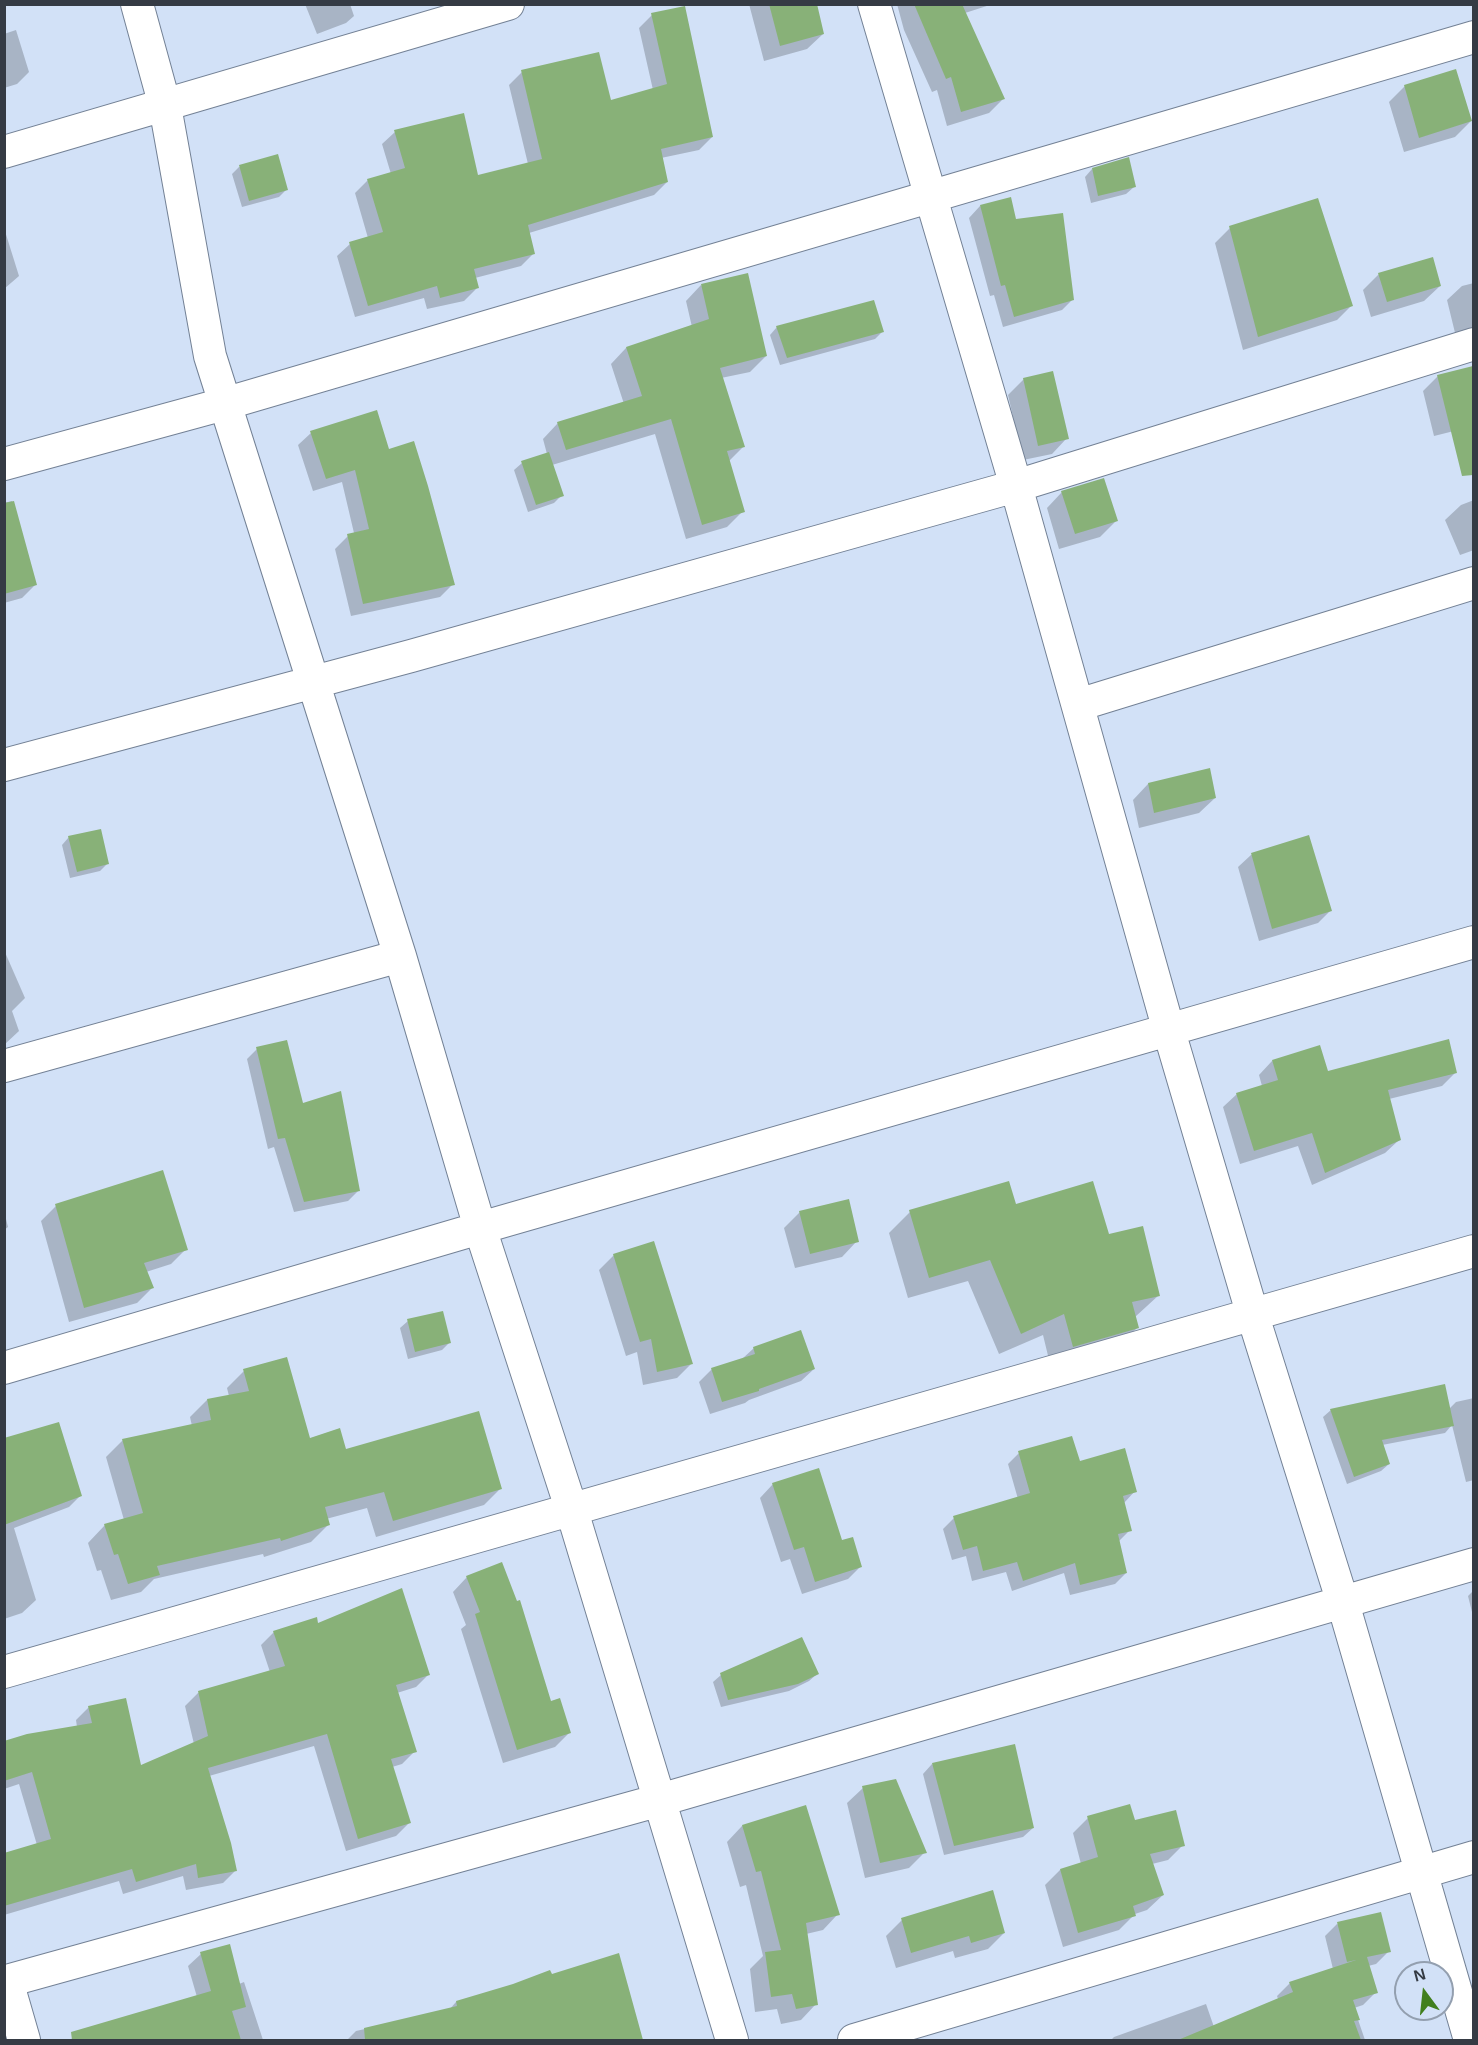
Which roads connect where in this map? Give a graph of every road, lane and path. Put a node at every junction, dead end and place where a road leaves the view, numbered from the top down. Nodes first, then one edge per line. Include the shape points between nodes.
1 (137, 4) edge
2 (508, 4) edge
3 (874, 4) edge
4 (1473, 38) edge
5 (165, 106) junction
6 (4, 152) edge
7 (930, 196) junction
8 (1473, 344) edge
9 (224, 404) junction
10 (4, 465) edge
11 (1016, 486) junction
12 (1473, 583) edge
13 (315, 682) junction
14 (1078, 705) junction
15 (4, 765) edge
16 (1473, 942) edge
17 (400, 956) junction
18 (1169, 1031) junction
19 (4, 1066) edge
20 (480, 1228) junction
21 (1473, 1251) edge
22 (1253, 1316) junction
23 (4, 1368) edge
24 (572, 1511) junction
25 (1473, 1564) edge
26 (1343, 1603) junction
27 (4, 1672) edge
28 (660, 1800) junction
29 (1473, 1857) edge
30 (1421, 1873) junction
31 (6, 1981) edge
32 (24, 2040) edge
33 (732, 2040) edge
34 (854, 2040) edge
35 (1470, 2040) edge

1 - 5 street
2 - 5 street
3 - 7 street
4 - 7 street
5 - 6 street
5 - 9 street via 202,318
7 - 9 street
7 - 11 street
8 - 11 street
9 - 10 street
9 - 13 street
11 - 13 street
11 - 14 street
12 - 14 street
13 - 15 street
13 - 17 street
14 - 18 street
16 - 18 street
17 - 19 street
17 - 20 street
18 - 20 street
18 - 22 street
20 - 23 street
20 - 24 street
21 - 22 street
22 - 24 street
22 - 26 street
24 - 27 street
24 - 28 street
25 - 26 street
26 - 28 street
26 - 30 street
28 - 31 street
28 - 33 street
29 - 30 street
30 - 34 street
30 - 35 street
31 - 32 street

